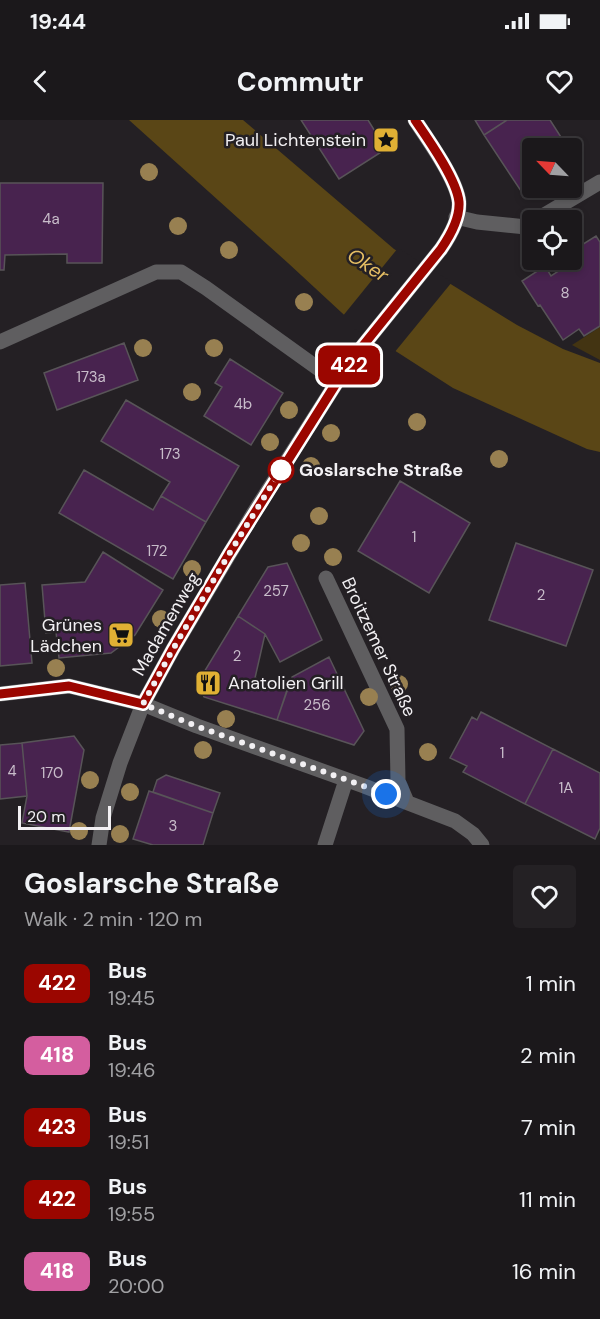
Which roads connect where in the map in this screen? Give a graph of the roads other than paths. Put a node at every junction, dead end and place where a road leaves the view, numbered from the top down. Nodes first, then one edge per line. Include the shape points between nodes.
1 (416, 120) edge
2 (600, 182) edge
3 (553, 210) edge
4 (456, 217) junction
5 (522, 227) edge
6 (0, 342) edge
7 (337, 382) junction
8 (326, 578) dead end
9 (0, 694) edge
10 (143, 704) junction
11 (346, 780) junction
12 (407, 802) junction
13 (99, 845) edge
14 (325, 845) edge
15 (482, 845) edge

1 - 4 street via 456,190
2 - 3 street
4 - 5 street
4 - 7 street, Madamenweg via 441,249
6 - 7 street via 156,273 181,272
7 - 10 street, Madamenweg via 229,554
8 - 12 street, Broitzemer Straße via 397,729 398,781
9 - 10 street via 69,686
10 - 11 street
10 - 13 street, Madamenweg via 103,818
11 - 12 street
11 - 14 street
12 - 15 street via 455,821

